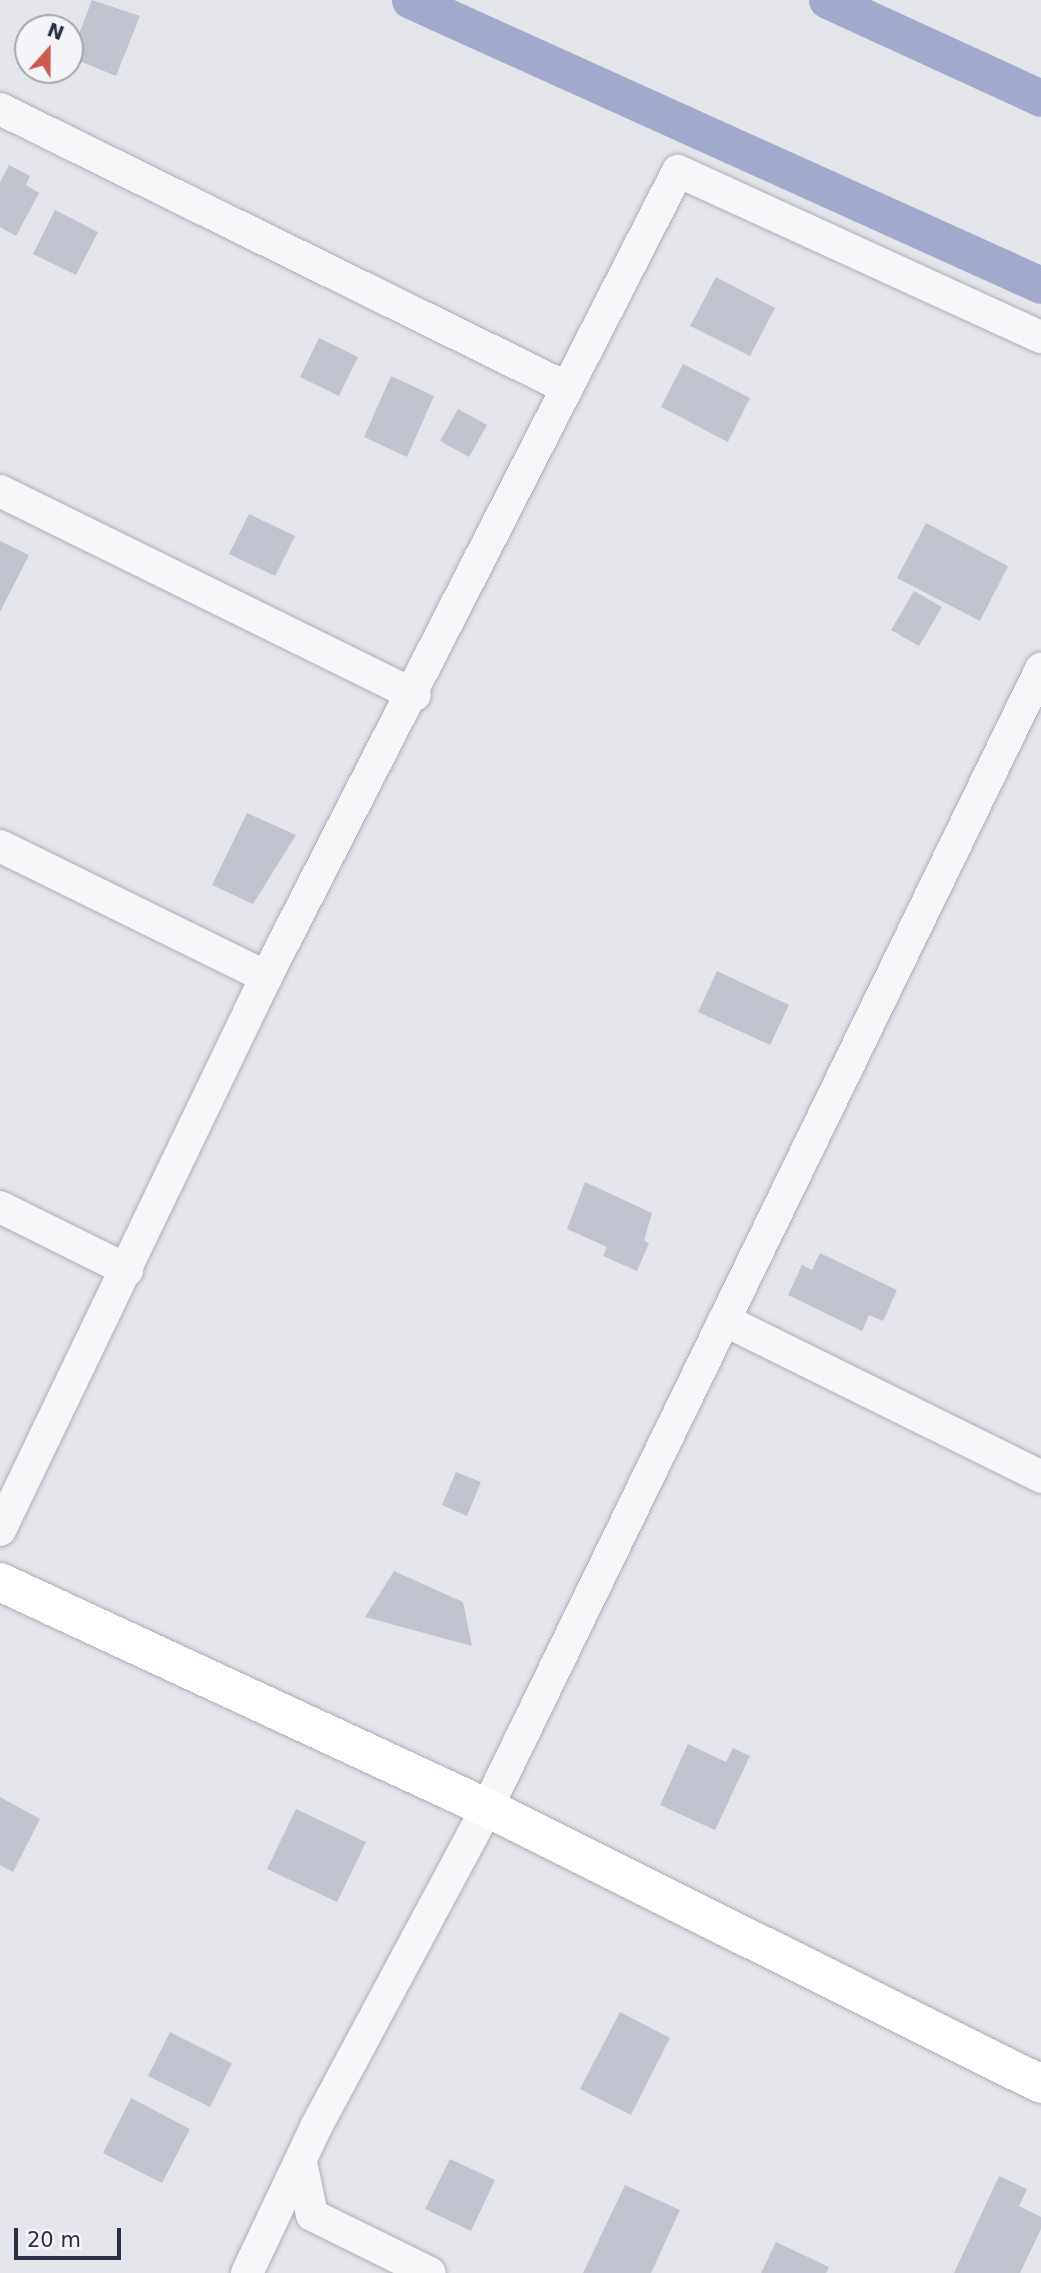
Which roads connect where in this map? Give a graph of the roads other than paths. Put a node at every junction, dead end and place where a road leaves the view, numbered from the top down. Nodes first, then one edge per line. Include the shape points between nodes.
1 (0, 109) edge
2 (1041, 337) edge
3 (565, 387) junction
4 (0, 491) edge
5 (1041, 669) edge
6 (415, 695) junction
7 (0, 846) edge
8 (266, 977) junction
9 (0, 1207) edge
10 (127, 1270) junction
11 (724, 1320) junction
12 (1041, 1477) edge
13 (0, 1530) edge
14 (0, 1582) edge
15 (487, 1808) junction
16 (1041, 2084) edge
17 (302, 2167) junction
18 (247, 2273) edge
19 (430, 2273) edge

1 - 3 street
2 - 3 street via 678,171
3 - 6 street
4 - 6 street
5 - 11 street
6 - 8 street
7 - 8 street
8 - 10 street
9 - 10 street
10 - 13 street
11 - 12 street
11 - 15 street
14 - 15 street
15 - 16 street
15 - 17 street
17 - 18 street
17 - 19 street via 312,2215

